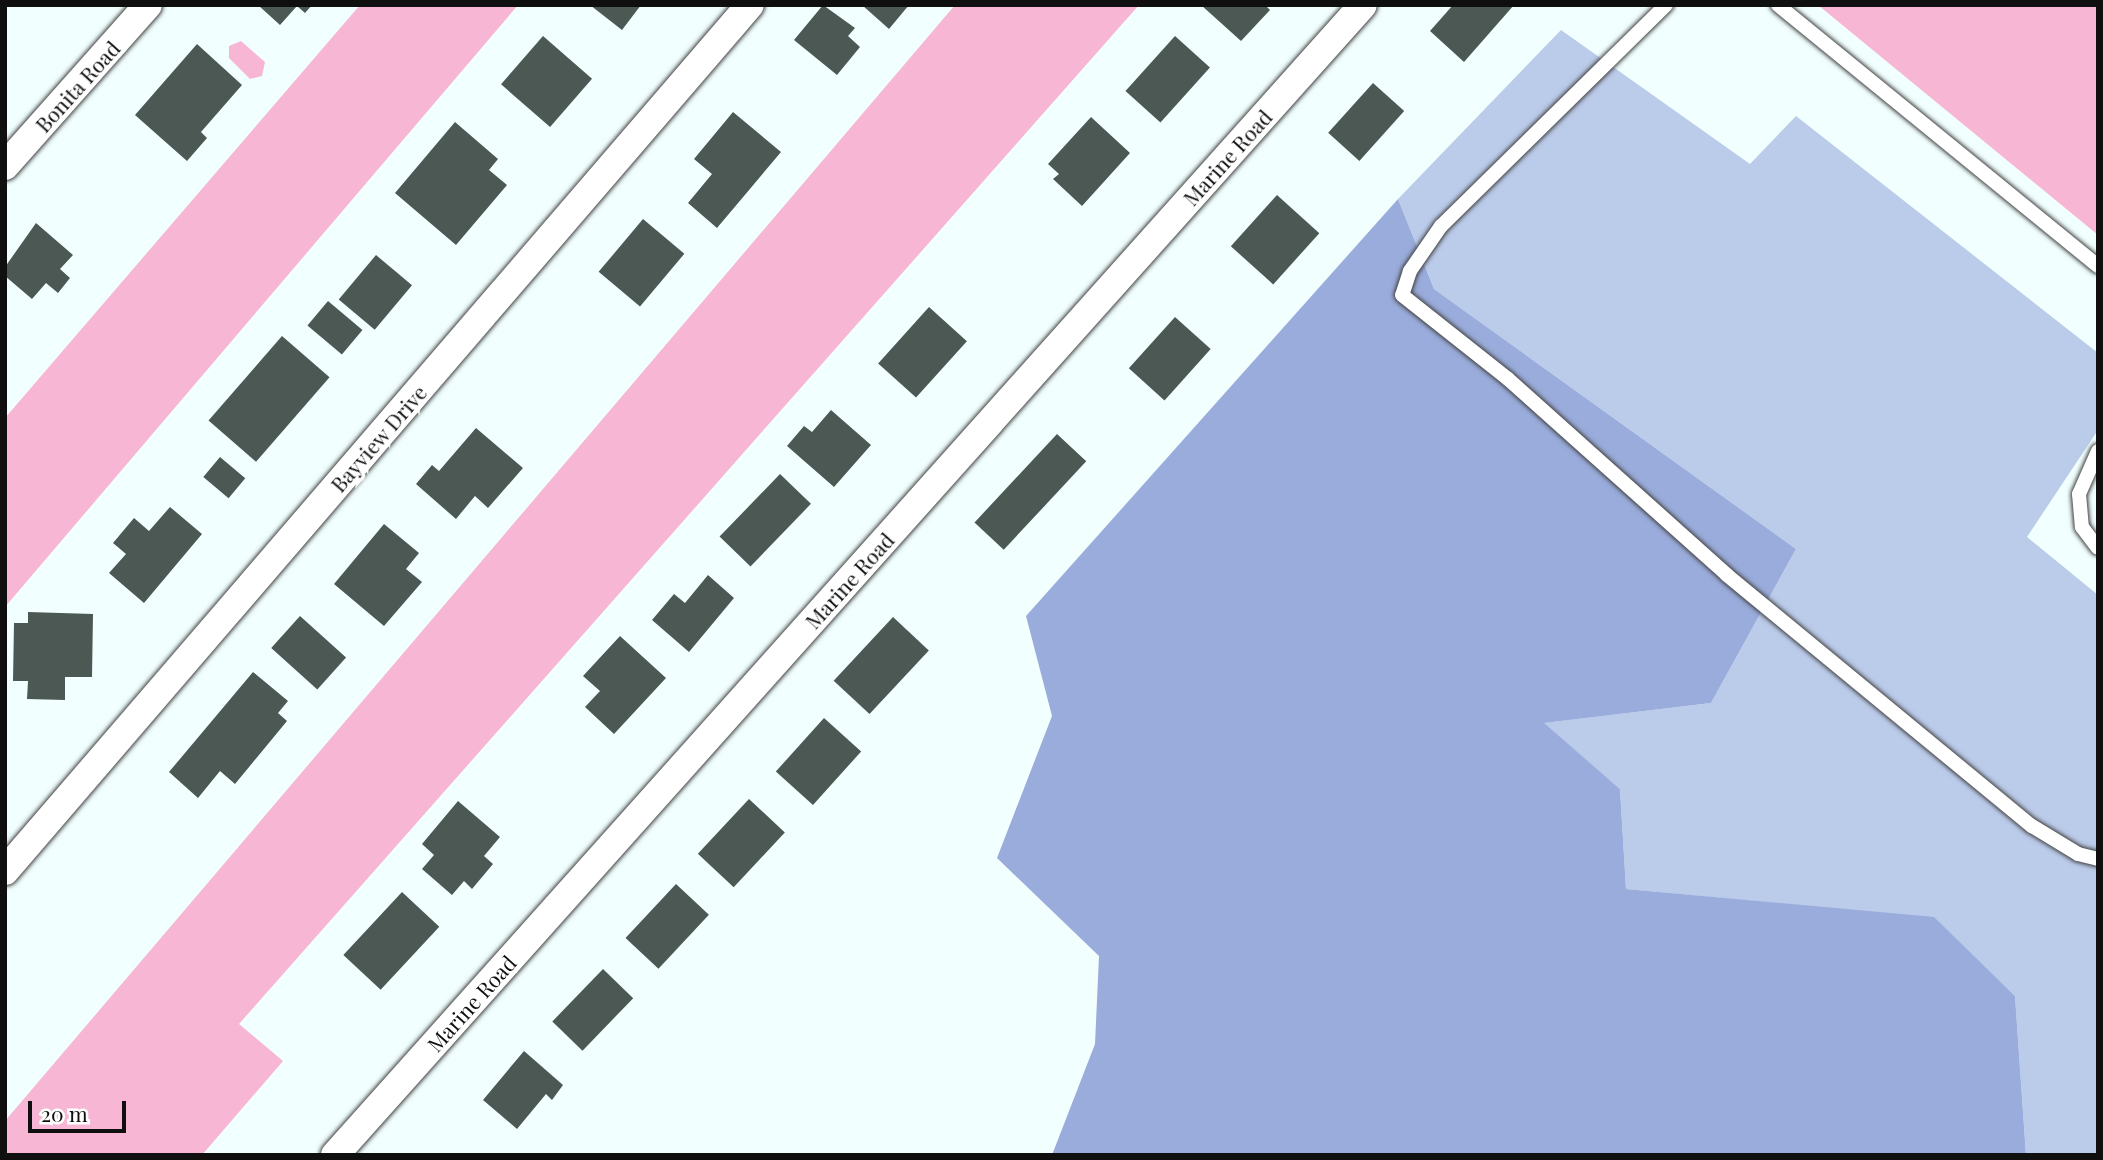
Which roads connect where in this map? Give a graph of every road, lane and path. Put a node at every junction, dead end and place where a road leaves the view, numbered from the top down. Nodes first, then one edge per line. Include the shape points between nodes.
1 (148, 5) edge
2 (751, 5) edge
3 (1363, 5) edge
4 (1666, 5) edge
5 (1778, 5) edge
6 (5, 166) edge
7 (2098, 266) edge
8 (2098, 451) edge
9 (2098, 548) edge
10 (2098, 859) edge
11 (5, 871) edge
12 (335, 1155) edge

1 - 6 street, Bonita Road
2 - 11 street, Bayview Drive
3 - 12 street, Marine Road
4 - 10 lane via 1441,226 1410,271 1402,295 1508,379 1727,575 2021,818 2078,855
5 - 7 lane
8 - 9 lane via 2079,494 2082,527

